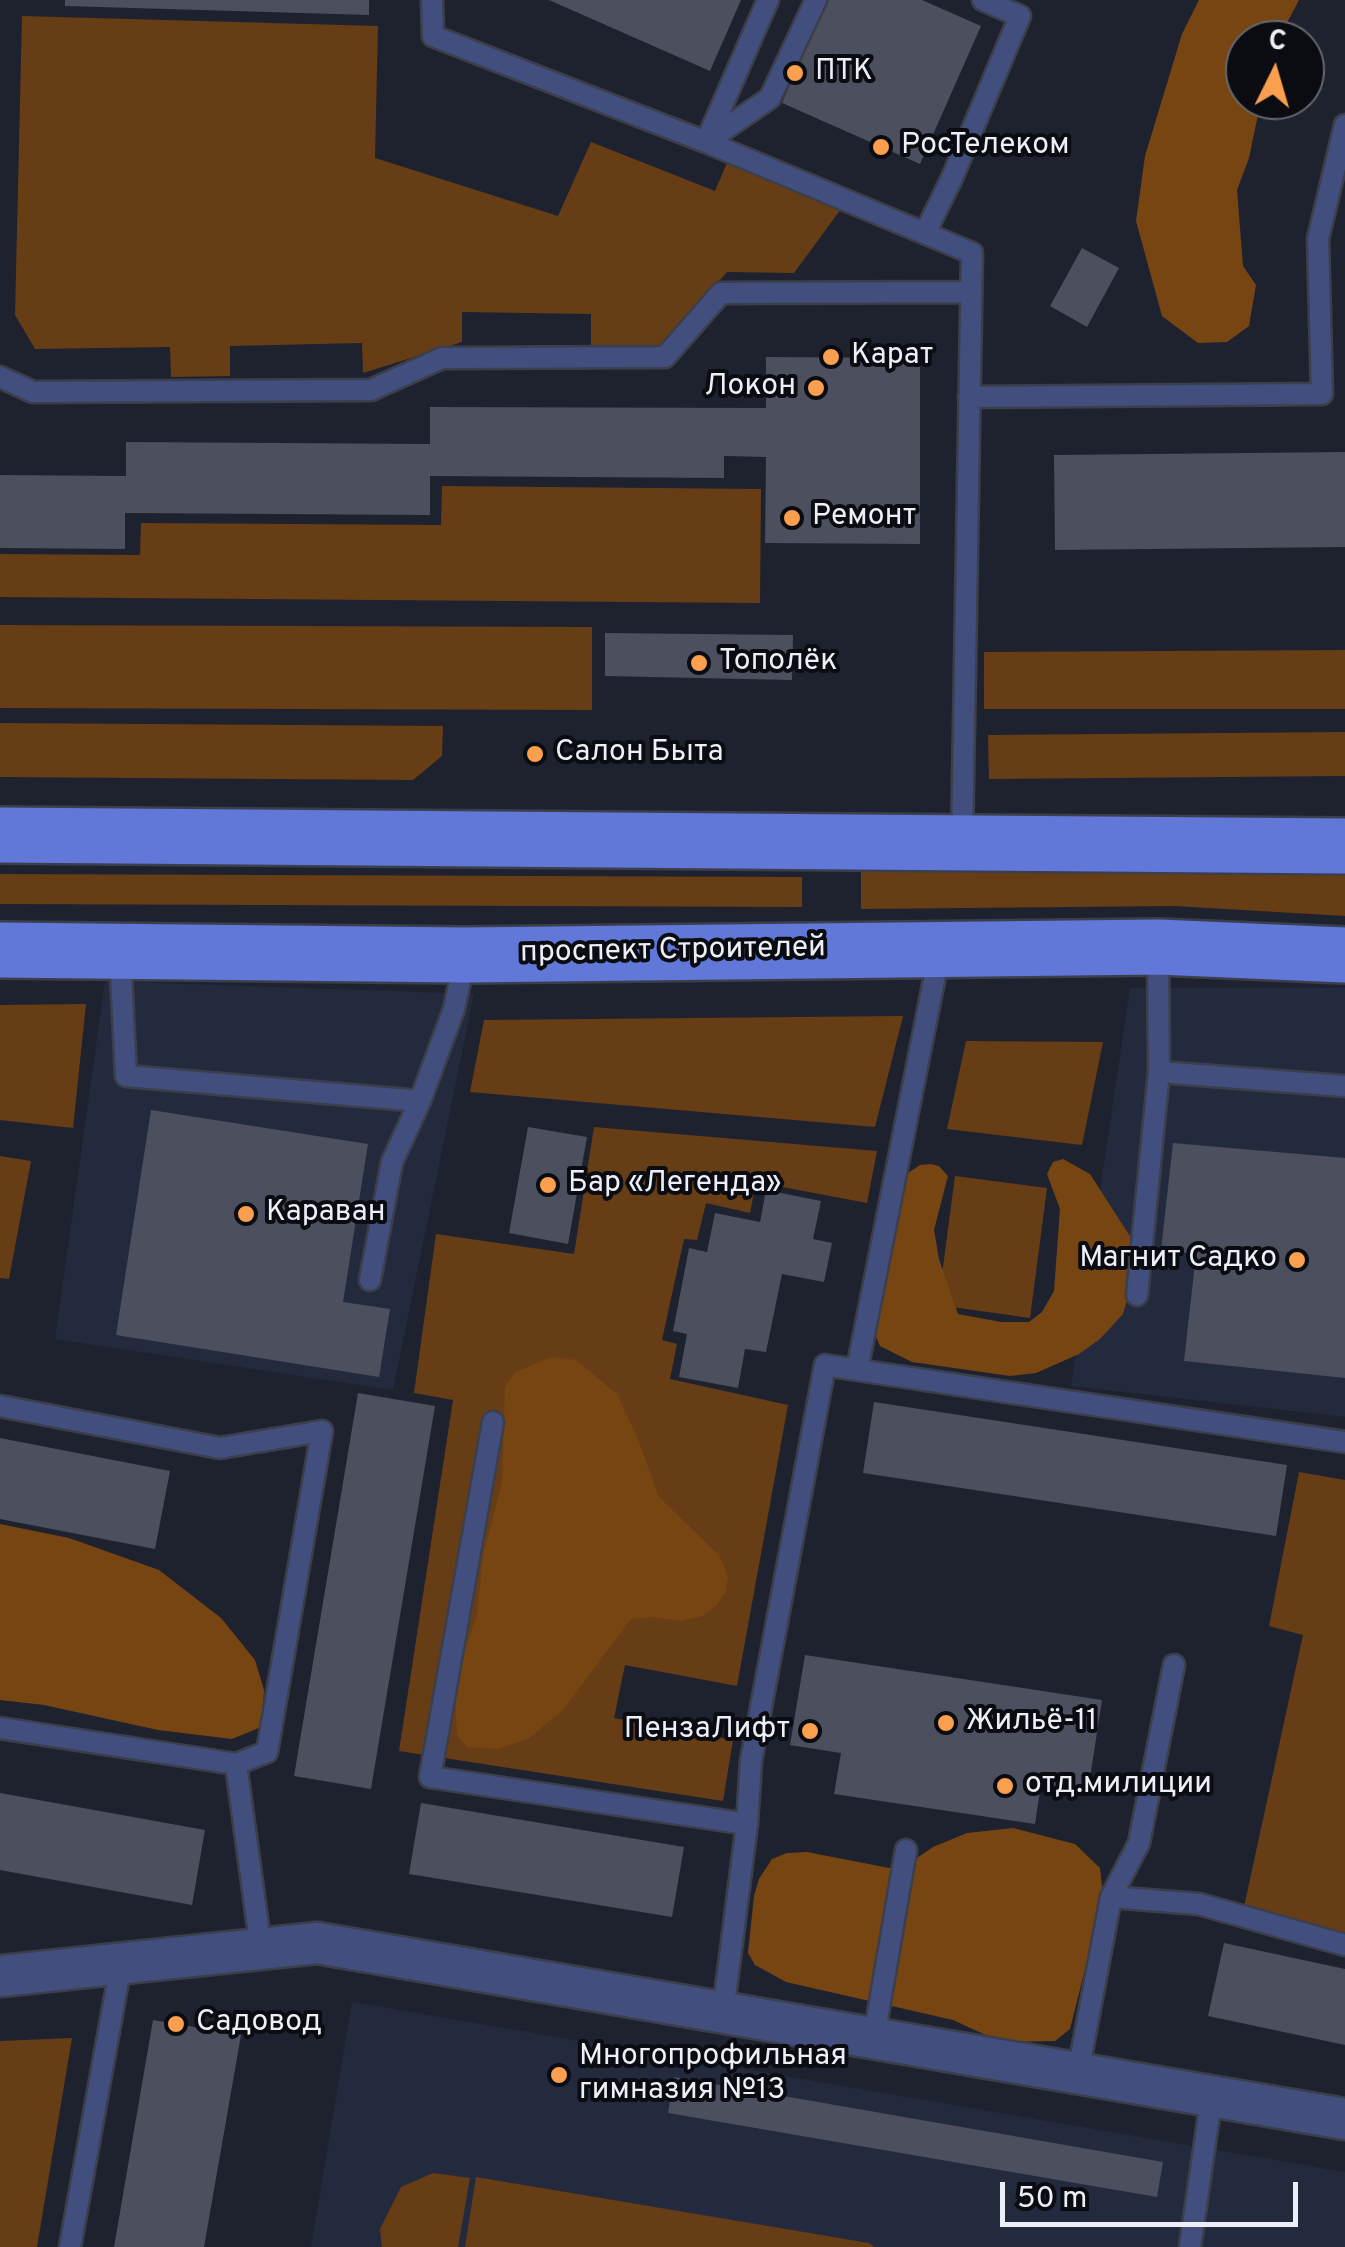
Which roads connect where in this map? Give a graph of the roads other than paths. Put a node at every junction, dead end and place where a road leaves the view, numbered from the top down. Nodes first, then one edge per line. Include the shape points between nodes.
1 (432, 0) edge
2 (768, 0) edge
3 (816, 0) edge
4 (983, 0) edge
5 (1345, 125) edge
6 (706, 142) junction
7 (924, 233) junction
8 (968, 292) junction
9 (0, 377) edge
10 (969, 397) junction
11 (0, 835) edge
12 (962, 844) junction
13 (1345, 846) edge
14 (1158, 947) junction
15 (940, 948) junction
16 (0, 950) edge
17 (120, 951) junction
18 (465, 955) junction
19 (1345, 956) edge
20 (1159, 1072) junction
21 (1345, 1086) edge
22 (420, 1102) junction
23 (370, 1280) dead end
24 (1137, 1295) dead end
25 (857, 1370) junction
26 (0, 1406) edge
27 (492, 1422) dead end
28 (1345, 1442) edge
29 (1174, 1665) dead end
30 (0, 1728) edge
31 (236, 1764) junction
32 (747, 1824) junction
33 (906, 1850) dead end
34 (1111, 1897) junction
35 (1345, 1945) edge
36 (260, 1949) junction
37 (121, 1964) junction
38 (0, 1976) edge
39 (723, 2012) junction
40 (874, 2037) junction
41 (1078, 2072) junction
42 (1212, 2094) junction
43 (1345, 2119) edge
44 (70, 2247) edge
45 (1190, 2247) edge

1 - 6 lane via 434,36
2 - 6 lane
3 - 6 lane via 770,98
4 - 7 lane via 1020,16
5 - 10 lane via 1318,239 1322,394
6 - 7 lane
7 - 8 lane via 972,253
8 - 9 lane via 721,293 666,356 442,358 371,390 33,392
8 - 10 lane
10 - 12 lane
11 - 12 main road
12 - 13 main road
14 - 15 main road, проспект Строителей
14 - 19 main road, проспект Строителей
14 - 20 lane
15 - 18 main road, проспект Строителей
15 - 25 lane
16 - 17 main road, проспект Строителей
17 - 18 main road, проспект Строителей
17 - 22 lane via 126,1076
18 - 22 lane via 454,1009
20 - 21 lane
20 - 24 lane
22 - 23 lane via 392,1162
25 - 28 lane
25 - 32 lane via 825,1366 750,1761
26 - 31 lane via 220,1448 322,1431 268,1752
27 - 32 lane via 430,1777
29 - 34 lane via 1139,1844
30 - 31 lane
31 - 36 lane
32 - 39 lane
33 - 40 lane
34 - 35 lane via 1199,1904
34 - 41 lane
36 - 37 street
36 - 39 street via 317,1943
37 - 38 street
37 - 44 lane
39 - 40 street
40 - 41 street
41 - 42 street
42 - 43 street
42 - 45 lane

